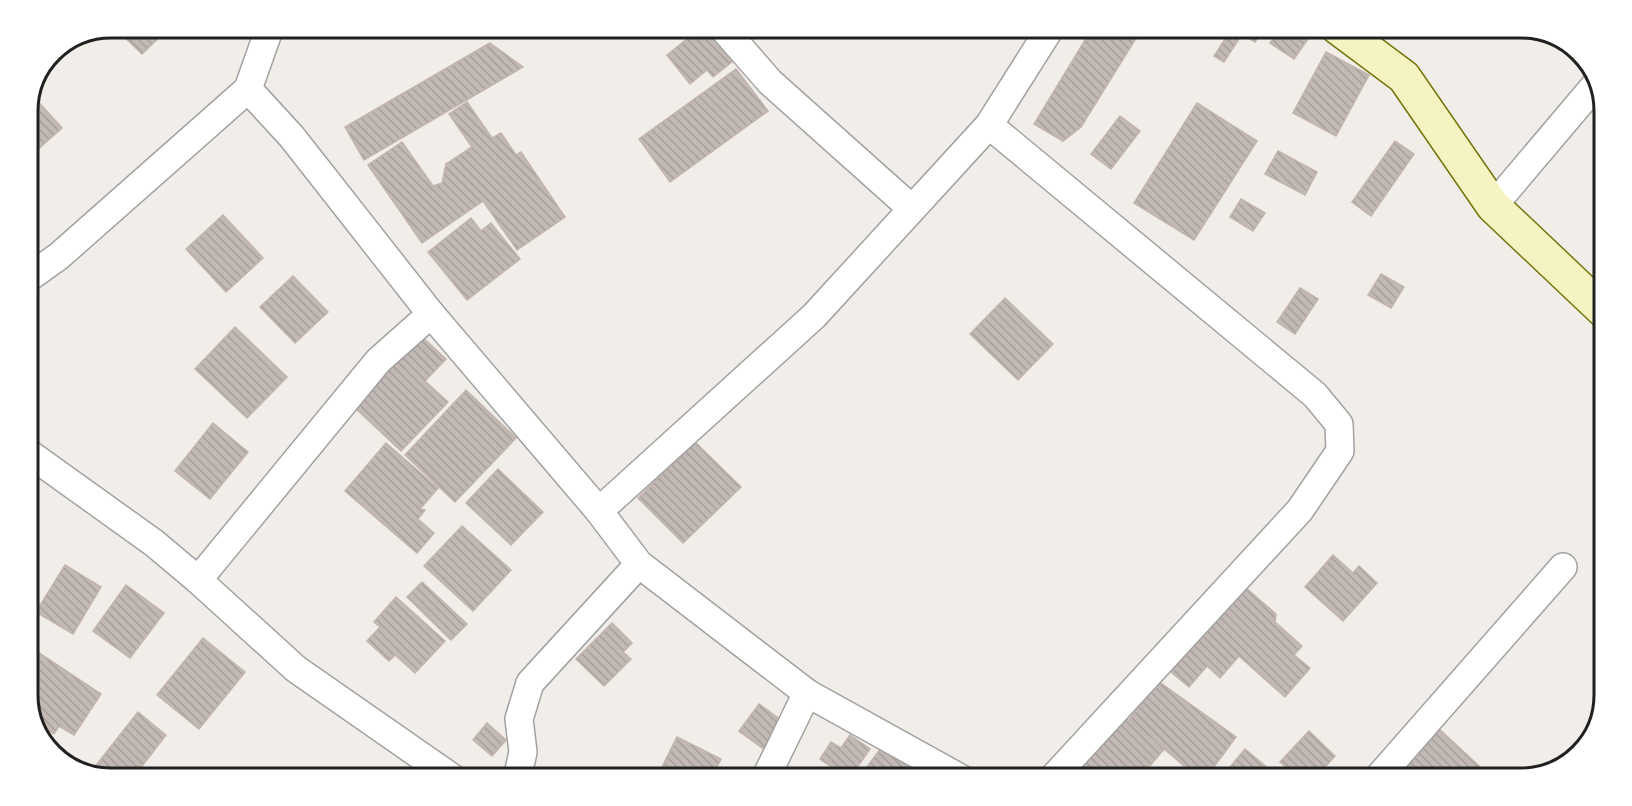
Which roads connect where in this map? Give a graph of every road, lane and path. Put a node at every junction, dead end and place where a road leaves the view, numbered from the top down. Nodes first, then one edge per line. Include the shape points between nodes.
1 (266, 38) edge
2 (732, 38) edge
3 (1044, 38) edge
4 (1352, 38) edge
5 (248, 89) junction
6 (1592, 89) edge
7 (989, 124) junction
8 (1493, 206) junction
9 (911, 208) junction
10 (38, 271) edge
11 (1594, 302) edge
12 (431, 314) junction
13 (38, 460) edge
14 (599, 511) junction
15 (639, 564) junction
16 (1563, 567) dead end
17 (198, 580) junction
18 (807, 693) junction
19 (438, 768) edge
20 (519, 768) edge
21 (770, 768) edge
22 (942, 768) edge
23 (1062, 768) edge
24 (1387, 768) edge

1 - 5 street
2 - 9 street via 770,82
3 - 7 street
4 - 8 street via 1404,77
5 - 10 street
5 - 12 street via 292,137
6 - 8 street
7 - 9 street
7 - 23 street via 1315,395 1339,424 1340,451 1300,510
8 - 11 street
9 - 14 street via 814,316
12 - 14 street
12 - 17 street via 378,361
13 - 17 street via 154,543
14 - 15 street
15 - 18 street
15 - 20 street via 530,683 519,719 523,752
16 - 24 street
17 - 19 street via 296,669
18 - 21 street
18 - 22 street

